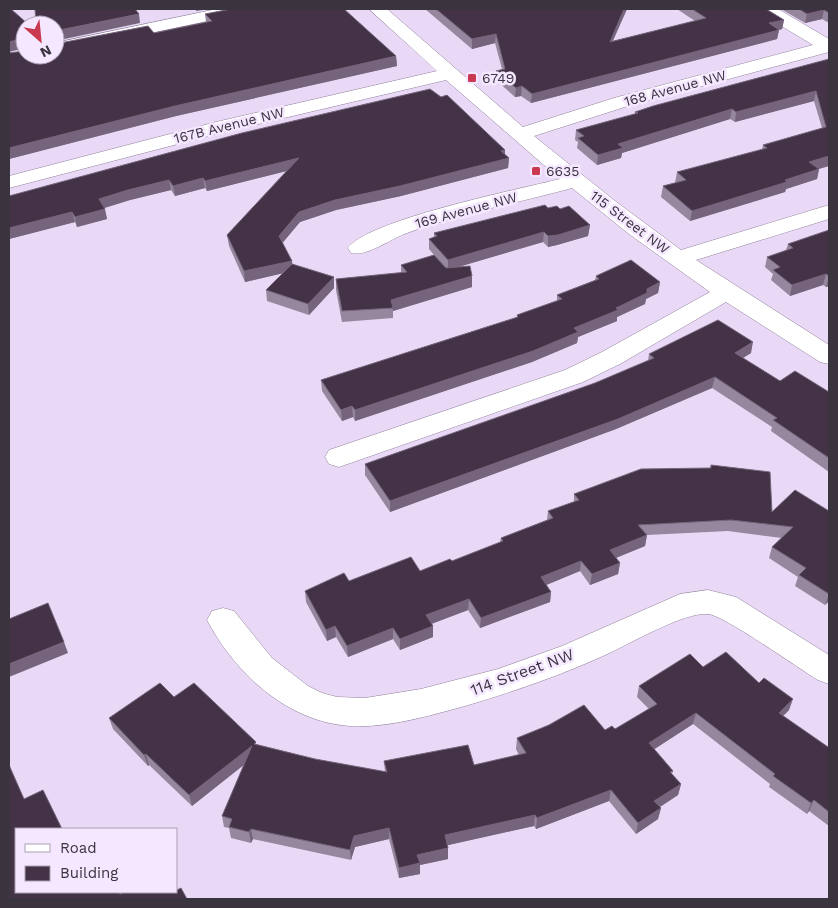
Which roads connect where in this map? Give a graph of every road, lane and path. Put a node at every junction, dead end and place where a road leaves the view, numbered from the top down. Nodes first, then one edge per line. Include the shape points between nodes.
1 (160, 9) edge
2 (241, 9) edge
3 (377, 9) edge
4 (766, 9) edge
5 (171, 23) junction
6 (65, 46) edge
7 (829, 46) edge
8 (451, 73) junction
9 (522, 134) junction
10 (576, 181) junction
11 (9, 182) edge
12 (829, 212) edge
13 (359, 248) dead end
14 (679, 258) junction
15 (727, 292) junction
16 (829, 356) edge
17 (339, 457) dead end
18 (223, 620) dead end
19 (829, 671) edge

1 - 5 street
2 - 5 street
3 - 8 street, 115 Street NW
4 - 7 street
5 - 6 street
7 - 9 street, 168 Avenue NW via 621,102
8 - 9 street, 115 Street NW
8 - 11 street, 167B Avenue NW via 216,128
9 - 10 street, 115 Street NW
10 - 13 street, 169 Avenue NW via 413,223 380,234
10 - 14 street, 115 Street NW
12 - 14 street
14 - 15 street, 115 Street NW
15 - 16 street, 115 Street NW
15 - 17 street via 612,358 574,376
18 - 19 street, 114 Street NW via 250,656 280,684 310,703 333,711 395,709 492,686 691,603 725,606

